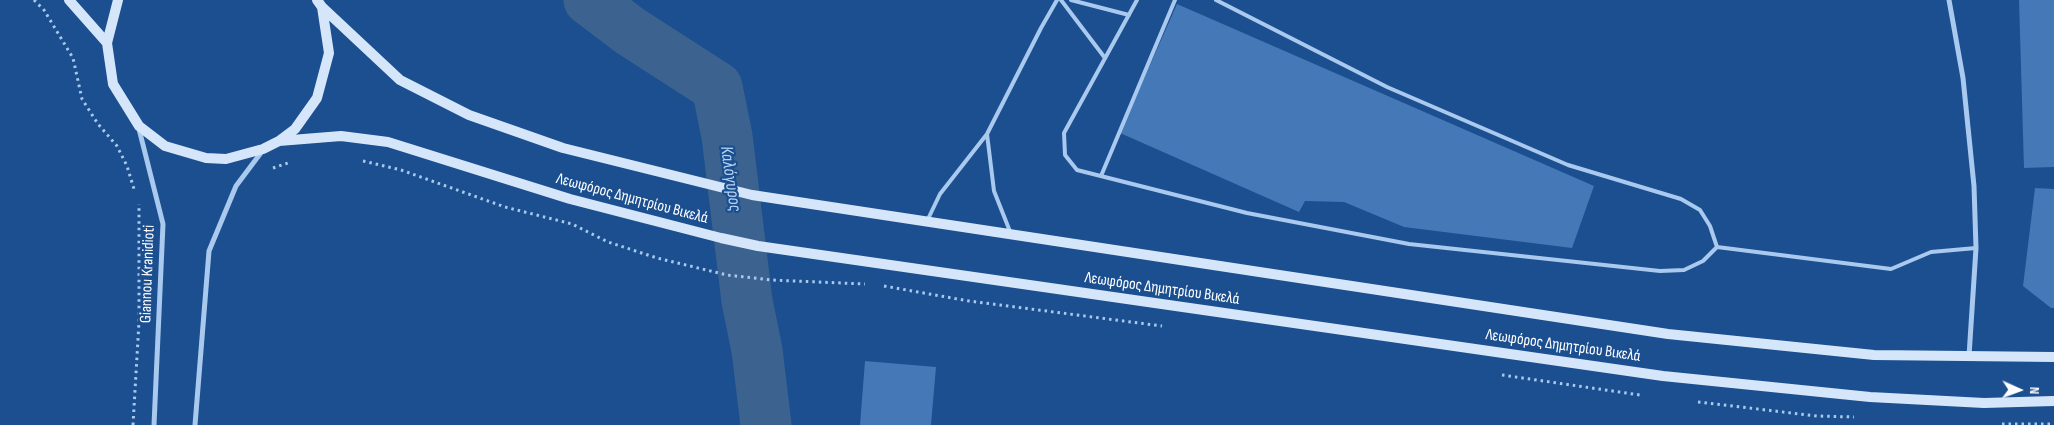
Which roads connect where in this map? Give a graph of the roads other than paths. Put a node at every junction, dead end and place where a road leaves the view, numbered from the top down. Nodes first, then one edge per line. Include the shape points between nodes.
1 (69, 0) edge
2 (118, 0) edge
3 (1057, 0) edge
4 (1061, 0) edge
5 (1071, 0) edge
6 (1137, 0) edge
7 (1175, 0) edge
8 (1216, 0) edge
9 (1949, 0) edge
10 (319, 3) edge
11 (1129, 15) junction
12 (107, 43) junction
13 (1105, 58) junction
14 (139, 126) junction
15 (987, 134) junction
16 (279, 141) junction
17 (263, 149) junction
18 (1101, 176) junction
19 (927, 221) junction
20 (1011, 234) junction
21 (1717, 247) junction
22 (1976, 248) junction
23 (1969, 356) junction
24 (2054, 358) edge
25 (2054, 401) edge
26 (154, 425) edge
27 (195, 425) edge

1 - 12 main road
2 - 12 main road
3 - 15 lane
4 - 13 lane
5 - 11 lane
6 - 11 lane
7 - 18 lane
8 - 21 lane via 1387,87 1568,164 1681,198 1700,210
9 - 22 street via 1964,88 1974,186
10 - 16 main road via 329,52 318,98 294,129
10 - 19 main road, Λεωφόρος Δημητρίου Βικελά via 400,80 469,115 563,148 752,195
11 - 13 lane
12 - 14 main road via 113,84
13 - 18 lane via 1064,133 1065,155 1077,170
14 - 17 main road via 165,146 206,158 226,159
14 - 26 street, Giannou Kranidioti via 163,224
15 - 19 lane via 940,194
15 - 20 lane via 994,190
16 - 17 main road
16 - 25 main road, Λεωφόρος Δημητρίου Βικελά via 341,136 388,142 570,199 758,246 1664,376 1870,397 1984,403
17 - 27 street via 236,186 208,251
18 - 21 lane via 1247,213 1409,244 1660,271 1684,270 1703,261
19 - 20 main road, Λεωφόρος Δημητρίου Βικελά
20 - 23 main road, Λεωφόρος Δημητρίου Βικελά via 1668,334 1874,355
21 - 22 lane via 1890,269 1931,252
22 - 23 street
23 - 24 main road, Λεωφόρος Δημητρίου Βικελά

